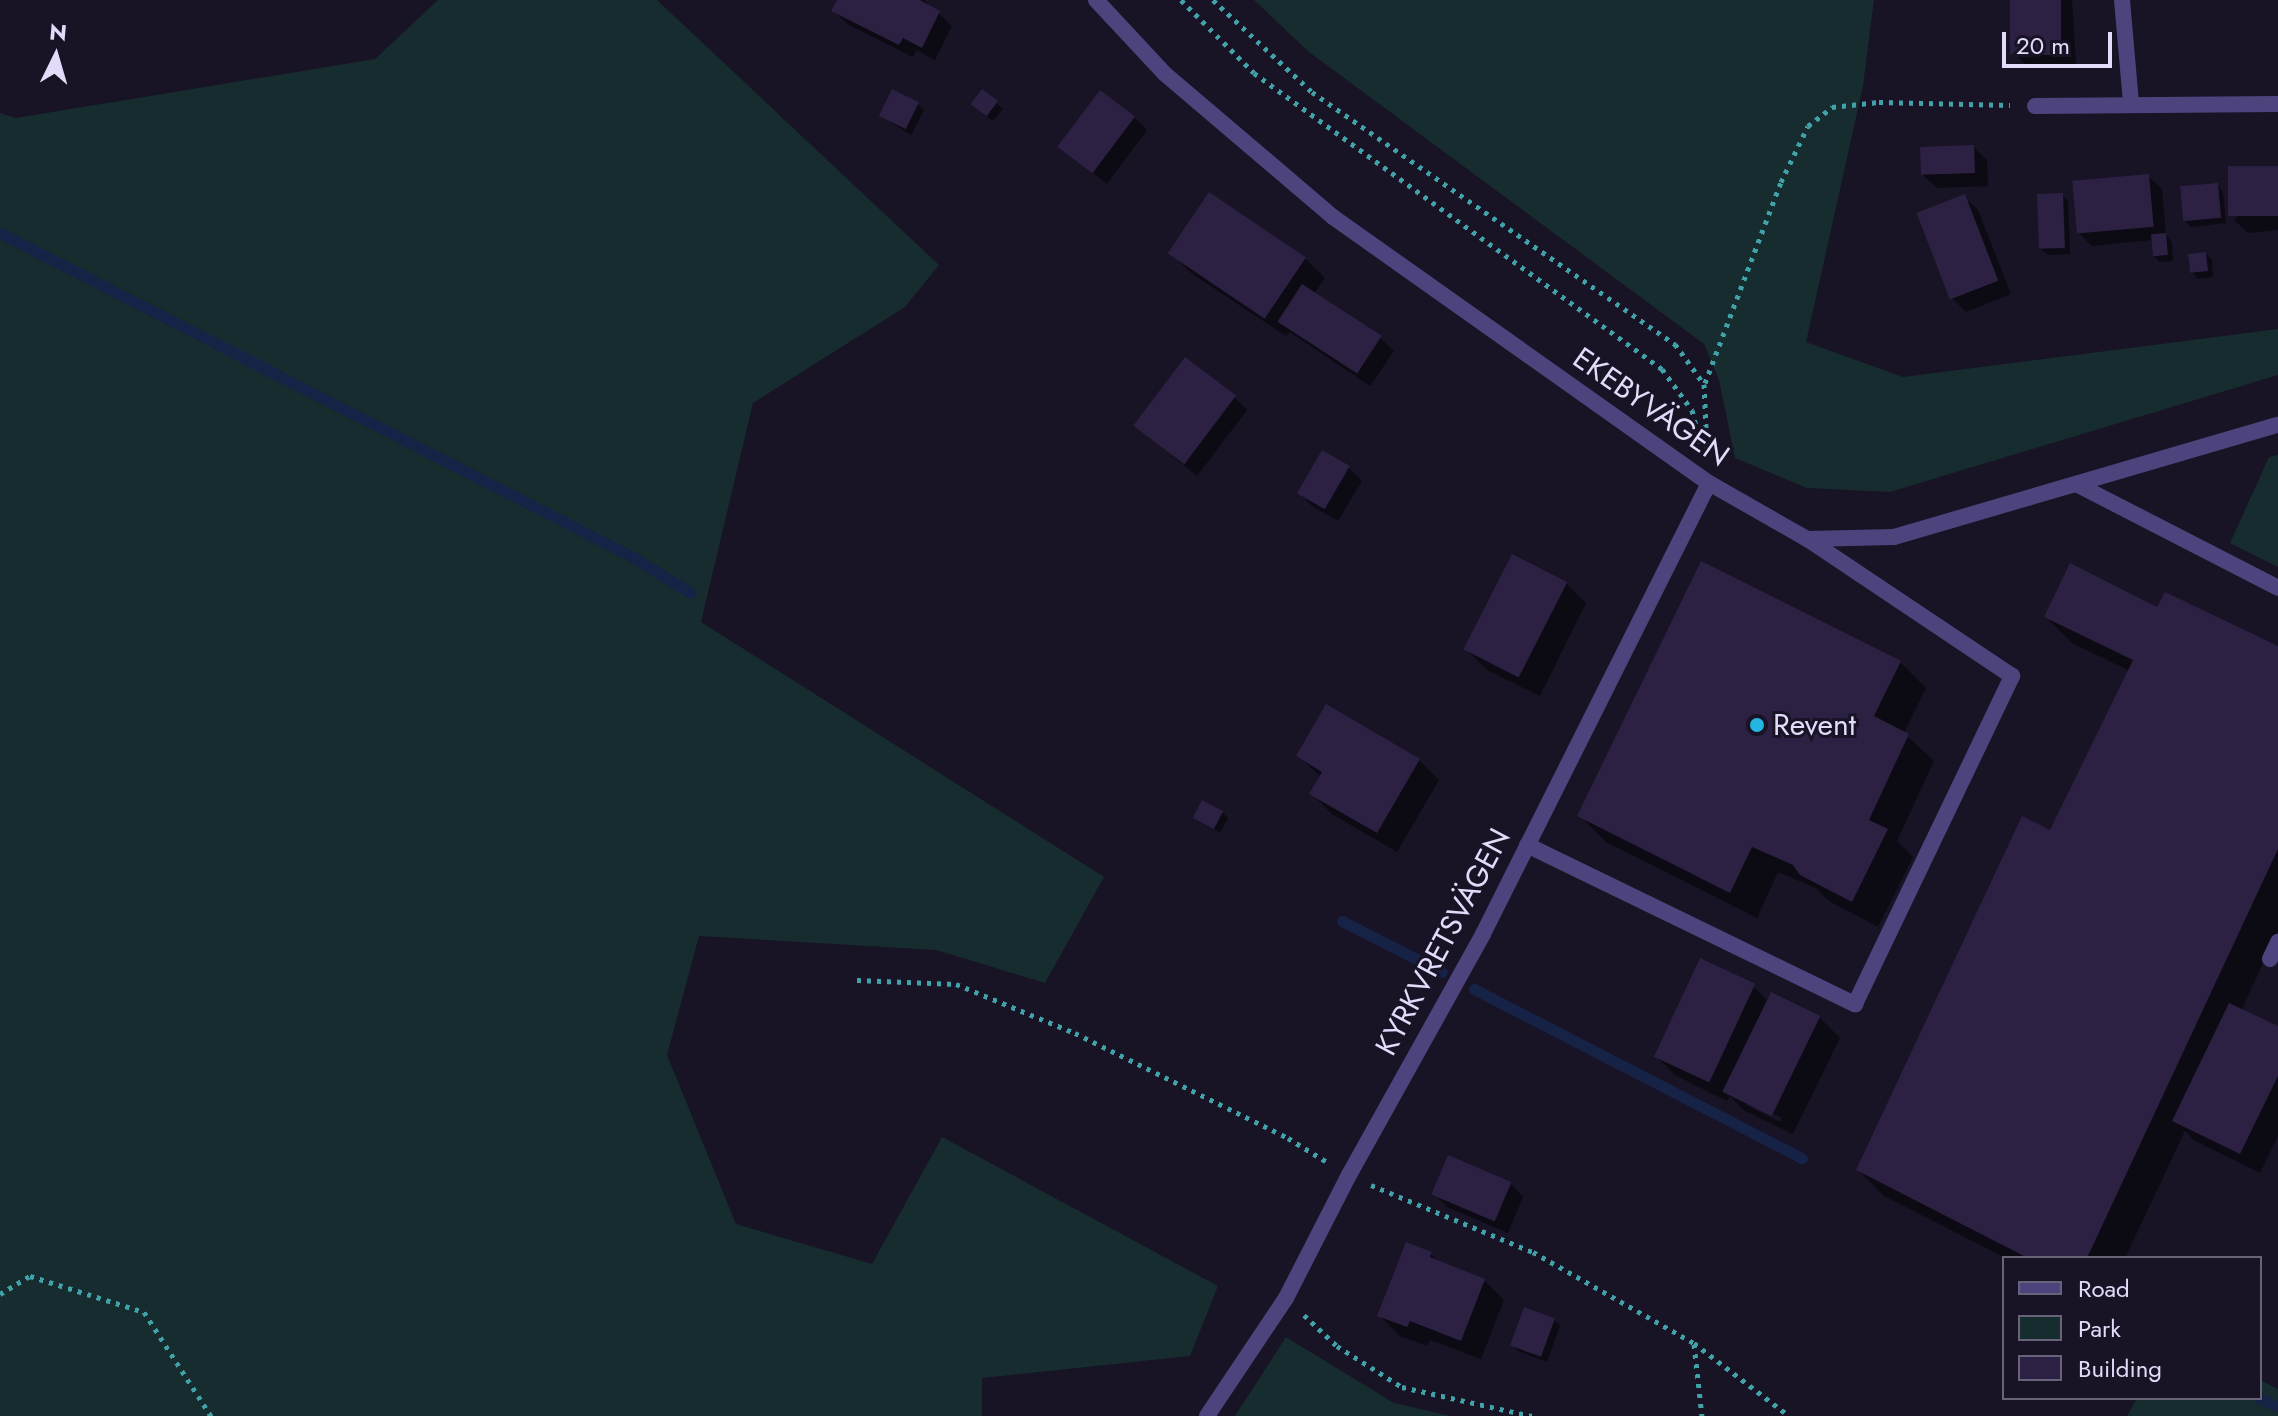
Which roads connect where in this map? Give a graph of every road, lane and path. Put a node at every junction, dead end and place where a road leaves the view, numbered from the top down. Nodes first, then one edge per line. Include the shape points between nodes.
1 (1096, 0) edge
2 (1181, 0) edge
3 (1213, 0) edge
4 (2122, 0) edge
5 (2131, 103) junction
6 (2278, 104) edge
7 (2035, 106) joint
8 (1704, 384) junction
9 (2278, 425) edge
10 (1701, 445) dead end
11 (1709, 483) junction
12 (2078, 485) junction
13 (1807, 539) junction
14 (2278, 588) edge
15 (1527, 845) junction
16 (2278, 942) edge
17 (2270, 959) dead end
18 (0, 1294) edge
19 (1286, 1298) junction
20 (1694, 1343) dead end
21 (211, 1416) edge
22 (1207, 1416) edge
23 (1532, 1416) edge
24 (1702, 1416) edge

1 - 11 street, EKEBYVÄGEN via 1165,74 1333,217
2 - 10 path via 1254,73 1662,369 1692,410
3 - 8 path via 1312,92 1675,344
4 - 5 street
5 - 6 street
5 - 7 street
7 - 8 path via 1879,102 1832,107 1808,126 1781,182
8 - 11 path
9 - 12 street
11 - 13 street, EKEBYVÄGEN
11 - 15 street, KYRKVRETSVÄGEN
12 - 13 street via 1894,537
12 - 14 street
13 - 15 street, EKEBYVÄGEN via 2012,676 1855,1004
15 - 19 street, KYRKVRETSVÄGEN
16 - 17 street
18 - 21 path via 30,1276 144,1312
19 - 22 street, KYRKVRETSVÄGEN
19 - 23 path via 1337,1346 1402,1387
20 - 24 path

